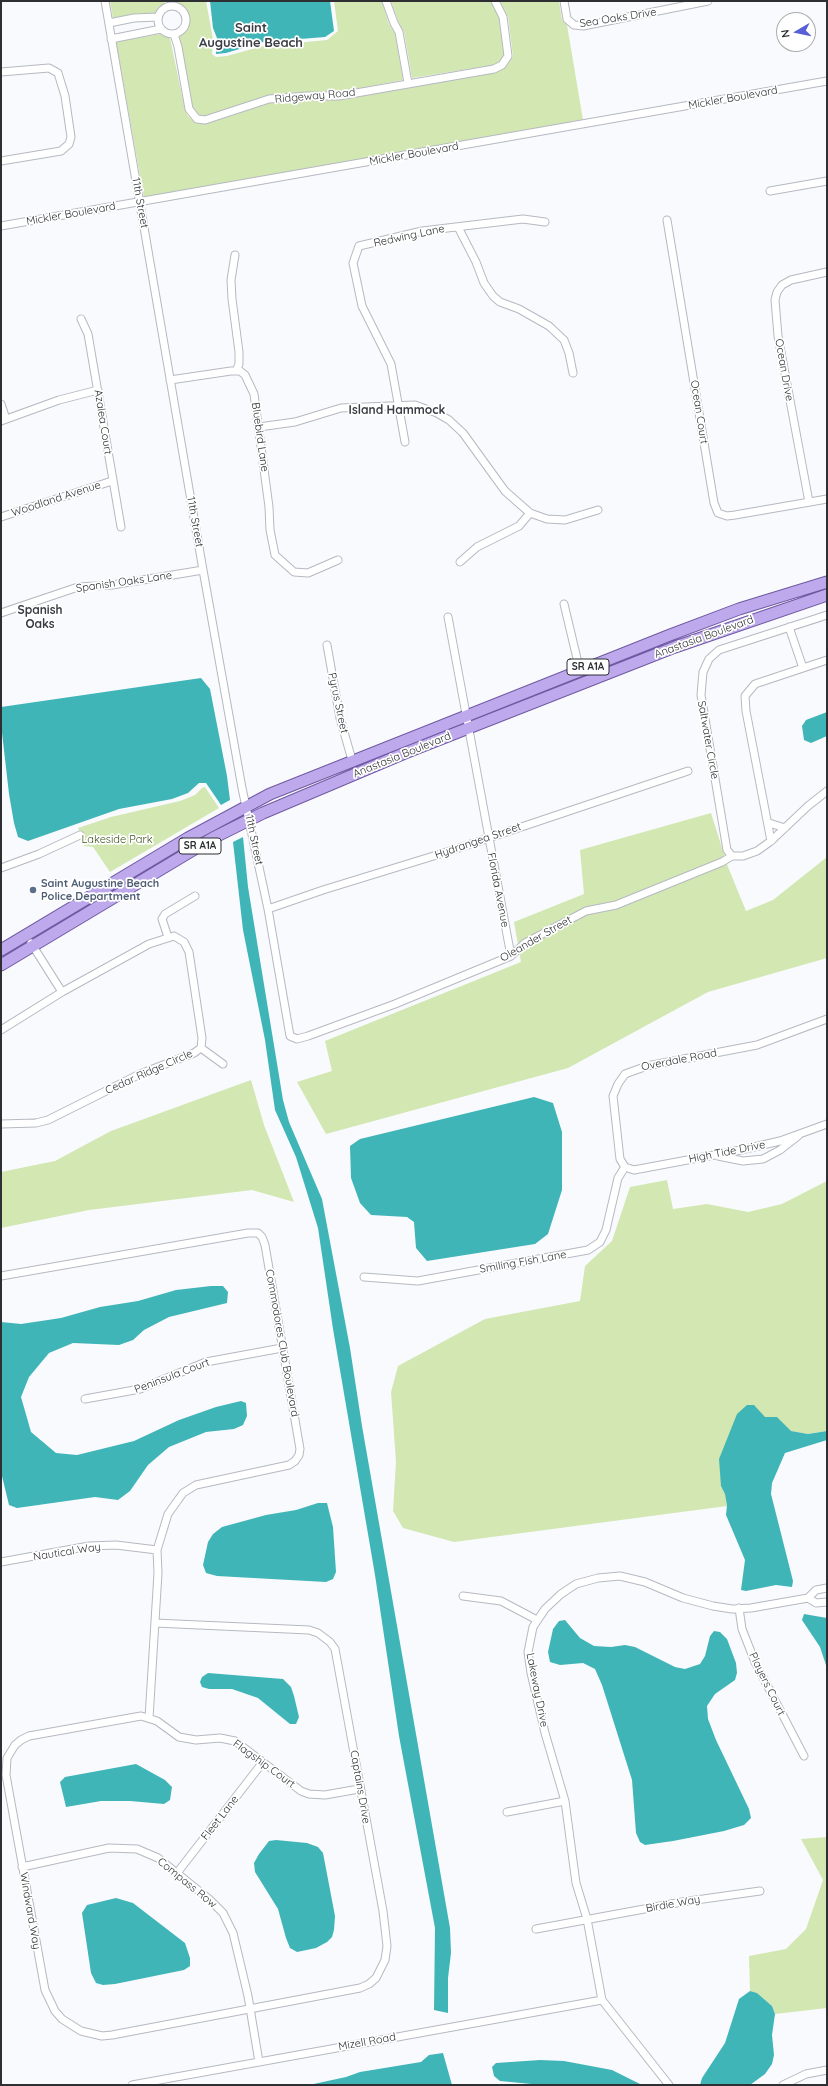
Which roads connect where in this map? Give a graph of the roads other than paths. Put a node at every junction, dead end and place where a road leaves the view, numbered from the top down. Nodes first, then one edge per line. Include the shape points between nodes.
1 (105, 1) edge
2 (386, 1) edge
3 (495, 1) edge
4 (564, 1) edge
5 (708, 1) edge
6 (170, 4) edge
7 (158, 17) junction
8 (109, 24) junction
9 (161, 29) junction
10 (174, 34) junction
11 (111, 39) junction
12 (1, 72) edge
13 (827, 82) edge
14 (408, 83) junction
15 (1, 161) edge
16 (827, 181) edge
17 (770, 191) dead end
18 (140, 202) junction
19 (667, 220) dead end
20 (545, 222) dead end
21 (1, 226) edge
22 (458, 227) junction
23 (235, 255) dead end
24 (827, 272) edge
25 (81, 319) dead end
26 (236, 371) junction
27 (573, 374) dead end
28 (170, 380) junction
29 (98, 390) junction
30 (1, 404) edge
31 (397, 405) junction
32 (3, 420) edge
33 (259, 427) junction
34 (405, 442) dead end
35 (112, 481) junction
36 (827, 499) edge
37 (809, 502) junction
38 (598, 510) dead end
39 (530, 513) junction
40 (1, 517) edge
41 (120, 527) dead end
42 (338, 560) dead end
43 (460, 562) dead end
44 (203, 570) junction
45 (827, 582) edge
46 (827, 595) edge
47 (564, 604) dead end
48 (1, 613) edge
49 (827, 615) edge
50 (448, 617) dead end
51 (789, 627) junction
52 (327, 645) dead end
53 (827, 660) edge
54 (802, 668) junction
55 (580, 670) junction
56 (466, 716) junction
57 (468, 729) junction
58 (352, 760) junction
59 (688, 771) dead end
60 (827, 791) edge
61 (247, 806) junction
62 (250, 819) junction
63 (769, 823) junction
64 (785, 828) junction
65 (80, 835) dead end
66 (488, 837) junction
67 (771, 841) junction
68 (732, 856) junction
69 (1, 868) edge
70 (195, 896) dead end
71 (268, 909) junction
72 (26, 935) junction
73 (168, 937) junction
74 (33, 946) junction
75 (1, 950) edge
76 (511, 956) junction
77 (1, 965) edge
78 (62, 992) junction
79 (827, 1019) edge
80 (1, 1030) edge
81 (295, 1038) joint
82 (201, 1048) junction
83 (223, 1064) dead end
84 (1, 1124) edge
85 (827, 1124) edge
86 (800, 1134) junction
87 (714, 1155) junction
88 (625, 1167) junction
89 (1, 1276) edge
90 (364, 1277) dead end
91 (282, 1348) junction
92 (84, 1399) dead end
93 (157, 1550) junction
94 (1, 1562) edge
95 (827, 1588) edge
96 (463, 1596) dead end
97 (808, 1598) junction
98 (827, 1602) edge
99 (739, 1608) junction
100 (537, 1620) junction
101 (155, 1623) junction
102 (149, 1718) junction
103 (804, 1756) dead end
104 (263, 1762) junction
105 (360, 1789) junction
106 (565, 1801) junction
107 (507, 1812) dead end
108 (22, 1867) junction
109 (177, 1873) junction
110 (760, 1891) dead end
111 (586, 1919) junction
112 (536, 1929) dead end
113 (602, 2000) junction
114 (250, 2010) junction
115 (259, 2062) junction
116 (827, 2070) edge
117 (132, 2085) edge
118 (669, 2085) edge
119 (783, 2085) edge

1 - 8 street, 11th Street
2 - 14 street via 399,32
3 - 14 street, Ridgeway Road via 503,17 507,42 508,56 502,65 494,69
4 - 5 street, Sea Oaks Drive via 567,19 574,26
6 - 7 street
6 - 10 street via 181,10 186,18 182,30
7 - 8 street via 134,18
7 - 9 street
8 - 11 street, 11th Street
9 - 10 street
9 - 11 street
10 - 14 street, Ridgeway Road via 189,109 197,119 205,120 270,99 340,96
11 - 18 street, 11th Street
12 - 15 street via 49,68 58,73 71,140 61,151
13 - 18 street, Mickler Boulevard
16 - 17 street
18 - 21 street, Mickler Boulevard
18 - 28 street, 11th Street
19 - 37 street, Ocean Court via 714,503 718,513 727,516
20 - 22 street, Redwing Lane via 523,219
22 - 27 street via 484,283 493,296 549,326 567,347
22 - 31 street, Redwing Lane via 422,231 358,246 355,254 353,263 362,306 391,364
23 - 26 street via 231,280 239,352
24 - 37 street, Ocean Drive via 791,280 782,285 775,300 778,336
25 - 29 street, Azalea Court via 88,334
26 - 28 street
26 - 33 street, Bluebird Lane via 245,375 254,394
28 - 44 street, 11th Street
29 - 32 street via 59,400
29 - 35 street, Azalea Court
30 - 32 street
31 - 33 street via 341,408 295,422
31 - 34 street, Redwing Lane
31 - 39 street via 427,408 449,420 463,433 504,491
33 - 42 street, Bluebird Lane via 275,555 294,572 308,573
35 - 40 street, Woodland Avenue
35 - 41 street, Azalea Court
36 - 37 street
38 - 39 street via 561,520 547,519
39 - 43 street via 519,526 476,547
44 - 48 street, Spanish Oaks Lane via 112,585 78,587
44 - 61 street, 11th Street
45 - 55 main road, Anastasia Boulevard / SR A1A via 739,609
46 - 57 main road, Anastasia Boulevard / SR A1A via 675,647
47 - 55 street
49 - 51 street, Saltwater Circle
50 - 56 street, Florida Avenue
51 - 54 street
51 - 68 street, Saltwater Circle via 719,650 709,659 703,672 701,695 727,850
52 - 58 street, Pyrus Street via 340,718
53 - 54 street
54 - 63 street via 755,684 745,696
55 - 56 main road, Anastasia Boulevard / SR A1A
56 - 57 street, Florida Avenue
56 - 58 main road, Anastasia Boulevard / SR A1A
57 - 62 main road, Anastasia Boulevard / SR A1A
57 - 66 street, Florida Avenue
58 - 61 main road, Anastasia Boulevard / SR A1A
59 - 66 street, Hydrangea Street
60 - 64 street
61 - 62 street, 11th Street
61 - 72 main road, Anastasia Boulevard / SR A1A via 188,838
62 - 71 street, 11th Street
62 - 74 main road, Anastasia Boulevard / SR A1A via 213,838
63 - 64 street
63 - 67 street
64 - 67 street
65 - 69 street
66 - 71 street, Hydrangea Street
66 - 76 street, Florida Avenue
67 - 68 street via 757,851
68 - 76 street, Oleander Street via 616,905 586,911 525,943
70 - 73 street via 164,914 162,919
71 - 81 street, 11th Street via 290,1036
72 - 74 street
72 - 75 main road, Anastasia Boulevard / SR A1A
73 - 78 street via 149,944
73 - 82 street, Cedar Ridge Circle via 174,936 184,942 189,952 202,1038
74 - 77 main road, Anastasia Boulevard / SR A1A
74 - 78 street
76 - 81 street, Oleander Street via 324,1031
78 - 80 street
79 - 88 street, Overdale Road via 757,1045 647,1066 625,1074 614,1096 620,1159
82 - 83 street
82 - 84 street, Cedar Ridge Circle via 140,1074 48,1120
85 - 86 street, High Tide Drive
86 - 87 street, High Tide Drive via 780,1141
86 - 87 street via 780,1150 763,1159 743,1161
87 - 88 street, High Tide Drive via 634,1170
88 - 90 street, Smiling Fish Lane via 618,1178 606,1230 600,1242 588,1250 418,1281
89 - 91 street, Commodores Club Boulevard via 219,1237 258,1233 266,1245
91 - 92 street, Peninsula Court via 206,1362 140,1389
91 - 93 street, Commodores Club Boulevard via 300,1449 295,1461 289,1465 206,1481 183,1493 164,1523
93 - 94 street, Nautical Way via 116,1545 89,1546
93 - 101 street, Commodores Club Boulevard
95 - 97 street, Lakeway Drive via 816,1590
96 - 100 street via 501,1601
97 - 98 street, Lakeway Drive via 816,1603
97 - 99 street, Lakeway Drive
99 - 100 street, Lakeway Drive via 713,1606 683,1598 645,1582 620,1576 576,1584 561,1594
99 - 103 street, Players Court via 742,1629 758,1668
100 - 106 street, Lakeway Drive via 530,1637 528,1652 531,1673
101 - 102 street
101 - 105 street, Captains Drive via 295,1628 318,1633 330,1642 339,1664
102 - 104 street, Flagship Court via 183,1739 220,1738 235,1741
102 - 108 street, Windward Way via 133,1716 29,1736 15,1745 7,1758 6,1775
104 - 105 street, Flagship Court via 301,1791 309,1794 325,1795
104 - 109 street, Fleet Lane
105 - 114 street, Captains Drive via 386,1931 387,1946 382,1969 369,1984 360,1988
106 - 107 street
106 - 111 street, Lakeway Drive via 576,1883
108 - 109 street, Compass Row via 124,1847 147,1853
108 - 114 street, Windward Way via 45,1990 55,2011 72,2026 91,2034 112,2035
109 - 114 street, Compass Row via 214,1903 229,1922
110 - 111 street, Birdie Way
111 - 112 street, Birdie Way
111 - 113 street, Lakeway Drive
113 - 115 street, Mizell Road
113 - 118 street
114 - 115 street, Compass Row
115 - 117 street, Mizell Road
116 - 119 street via 806,2074

